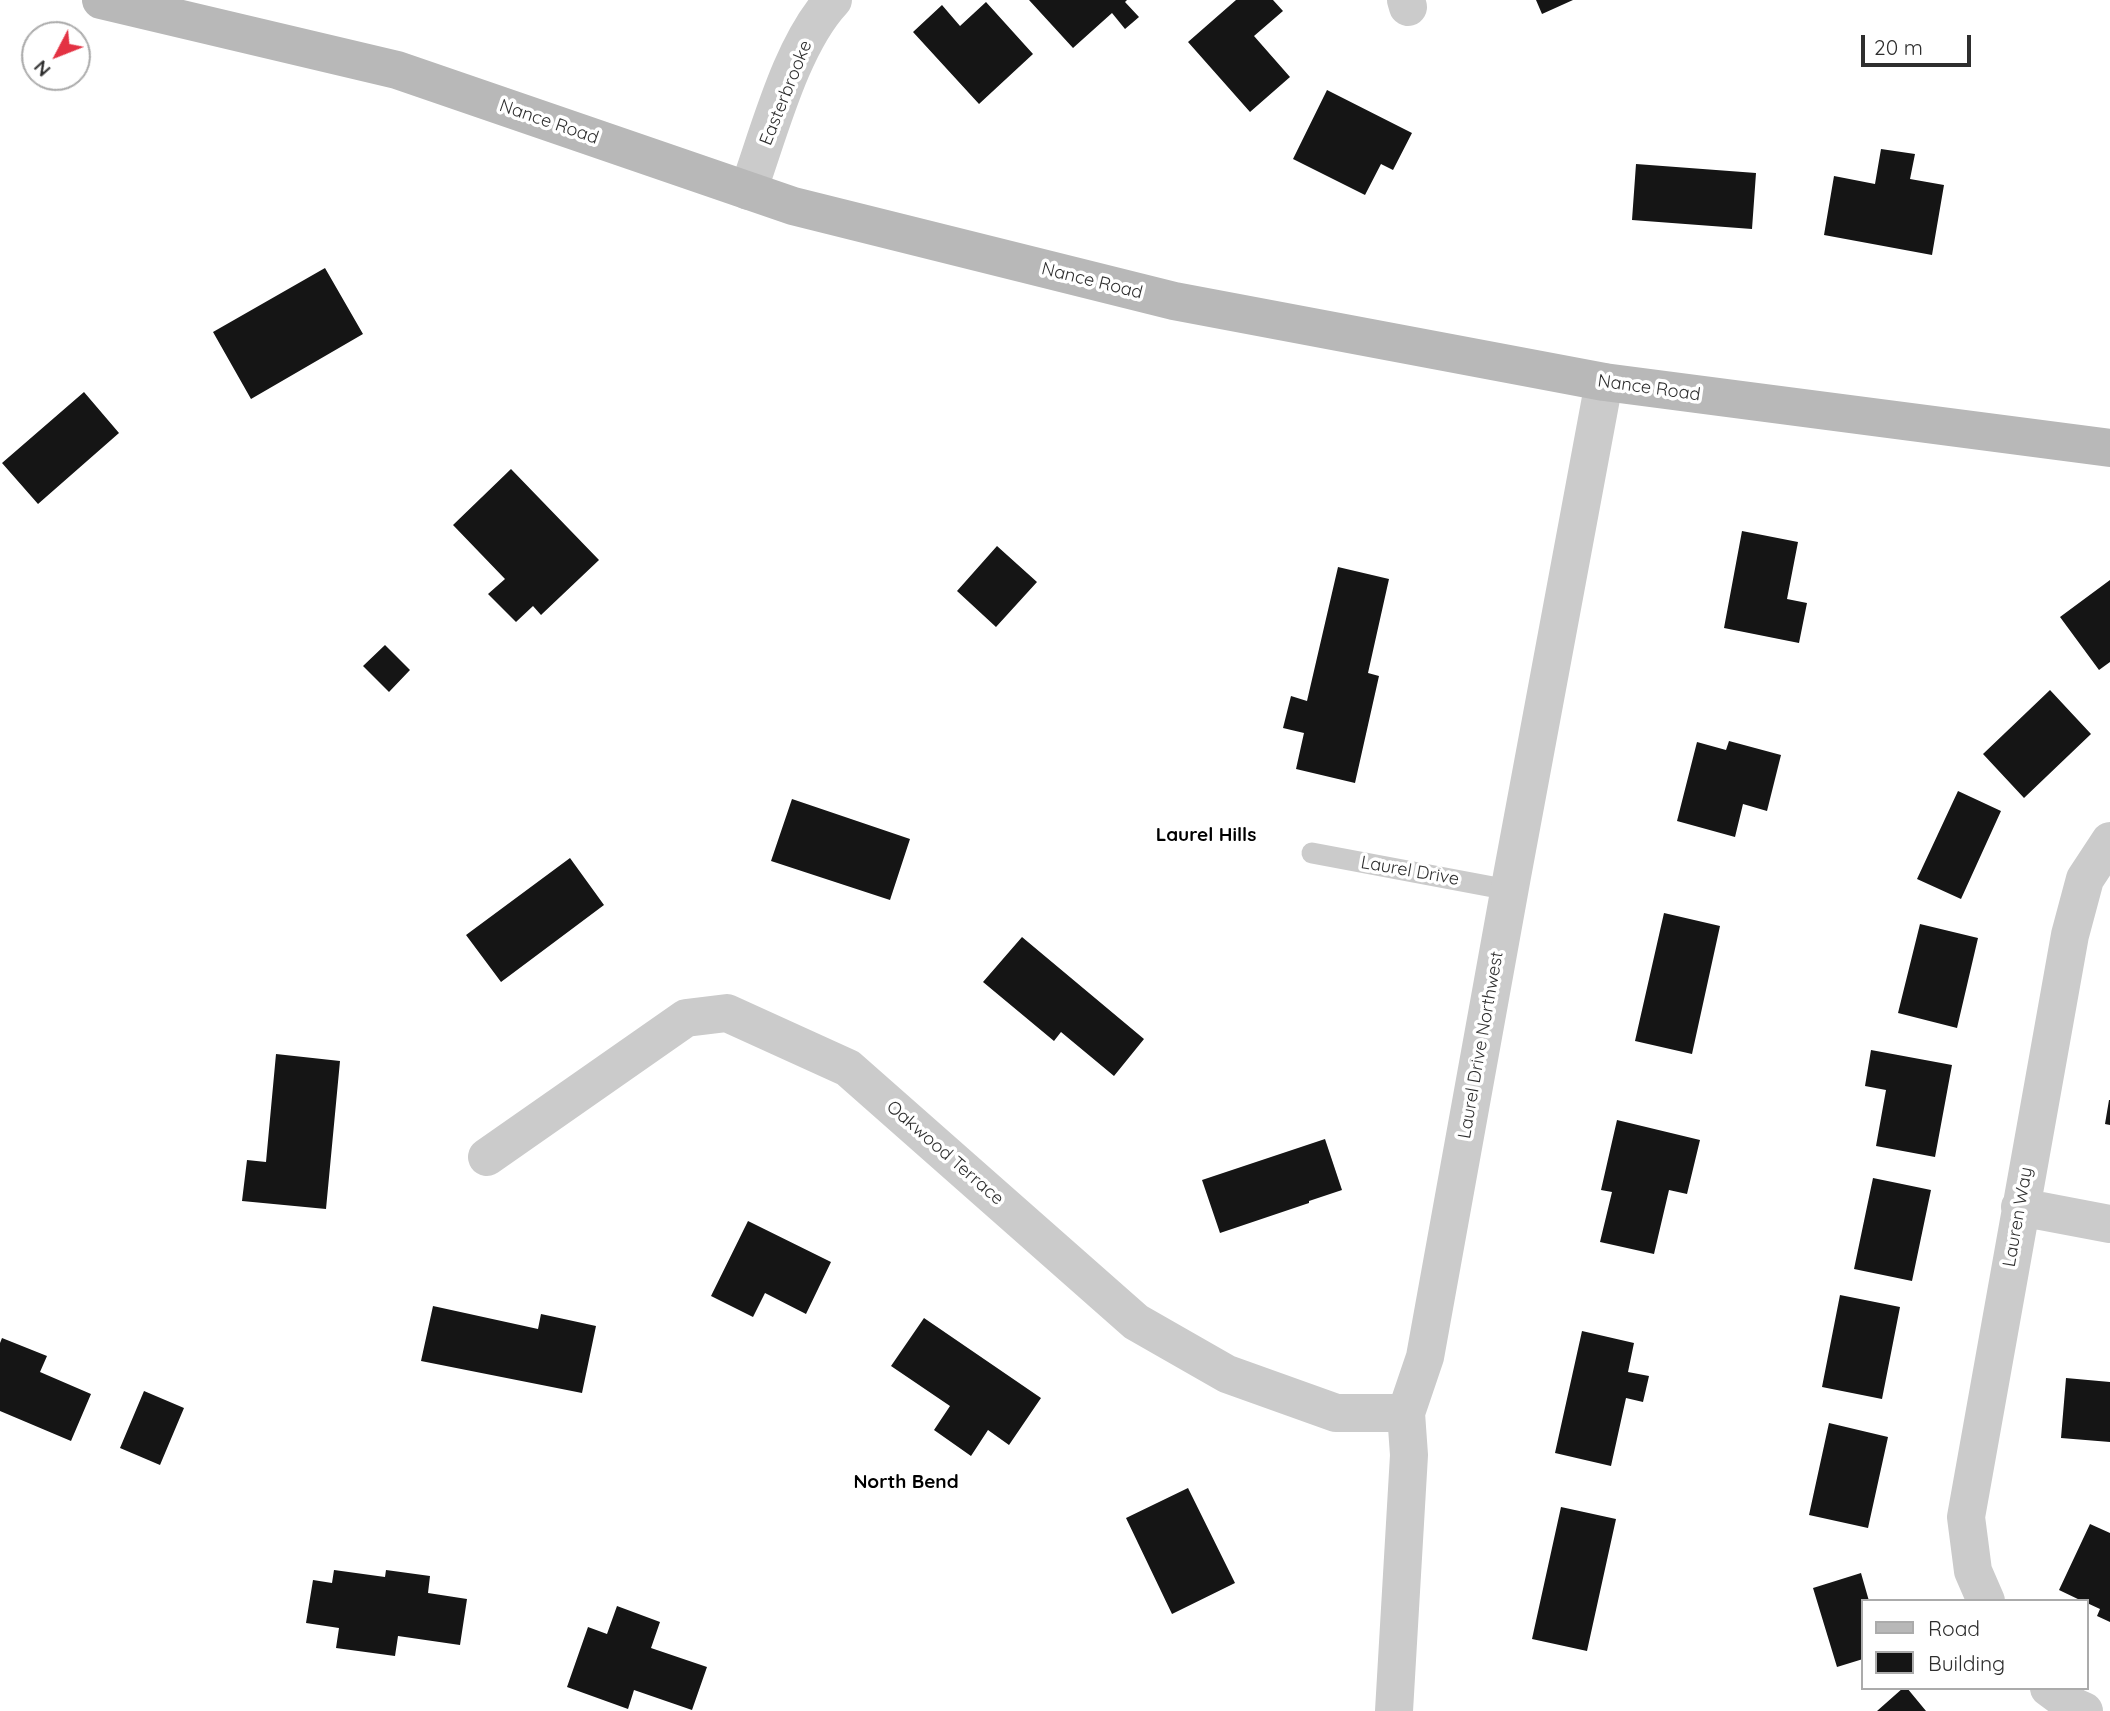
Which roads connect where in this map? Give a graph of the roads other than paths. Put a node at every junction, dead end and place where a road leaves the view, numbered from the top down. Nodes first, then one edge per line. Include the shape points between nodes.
1 (101, 0) edge
2 (833, 0) edge
3 (748, 191) junction
4 (1604, 382) junction
5 (2110, 448) edge
6 (2110, 841) edge
7 (1312, 853) dead end
8 (1509, 890) junction
9 (487, 1157) dead end
10 (2020, 1206) junction
11 (2110, 1224) edge
12 (1406, 1413) junction
13 (1985, 1599) edge
14 (1394, 1711) edge

1 - 3 street, Nance Road via 397,70
2 - 3 street, Easterbrooke via 820,14 790,74
3 - 4 street, Nance Road via 1174,301
4 - 5 street, Nance Road
4 - 8 street, Laurel Drive Northwest
6 - 10 street, Lauren Way via 2085,879 2070,935
7 - 8 lane, Laurel Drive
8 - 12 street, Laurel Drive Northwest via 1425,1357
9 - 12 street, Oakwood Terrace via 686,1018 727,1013 848,1068 1136,1322 1227,1374 1336,1413
10 - 11 street
10 - 13 street, Lauren Way via 1966,1517 1973,1571
12 - 14 street, Laurel Drive Northwest via 1409,1455

